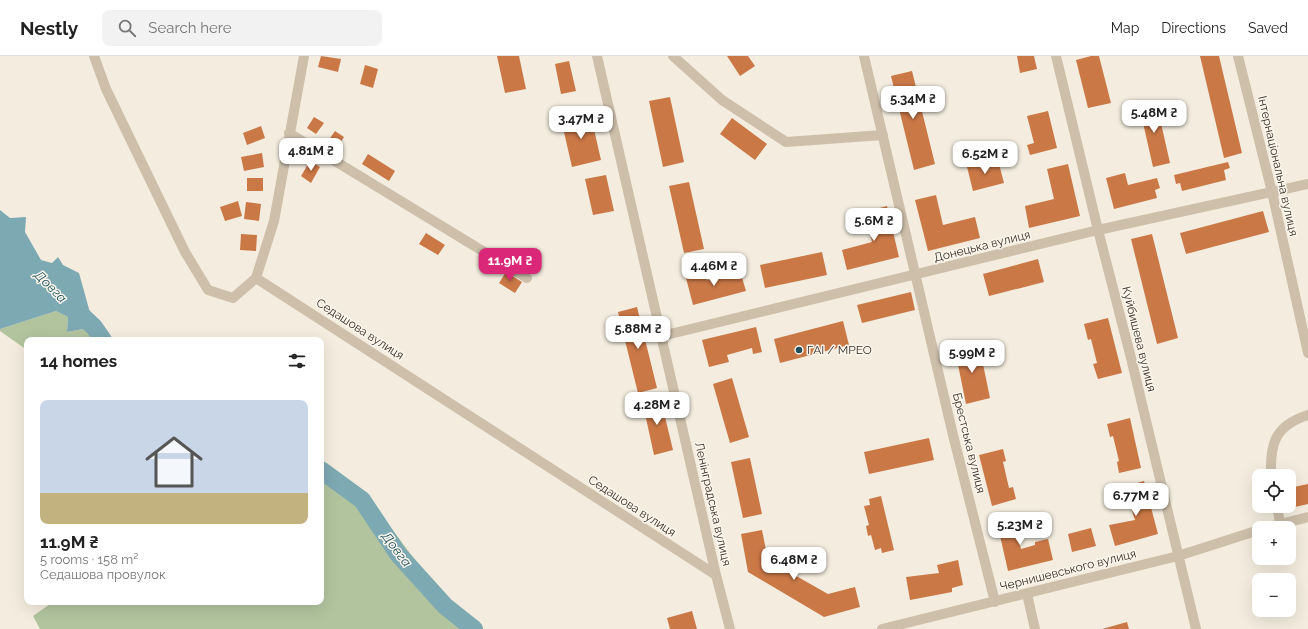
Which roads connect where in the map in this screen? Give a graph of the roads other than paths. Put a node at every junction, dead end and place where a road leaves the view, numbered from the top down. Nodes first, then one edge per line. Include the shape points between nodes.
1 (94, 56) edge
2 (304, 56) edge
3 (597, 56) edge
4 (673, 56) edge
5 (864, 56) edge
6 (1056, 56) edge
7 (1238, 56) edge
8 (289, 133) junction
9 (883, 135) junction
10 (1308, 184) edge
11 (1272, 192) junction
12 (1098, 230) junction
13 (915, 276) junction
14 (256, 278) junction
15 (527, 278) dead end
16 (662, 336) junction
17 (1308, 353) edge
18 (1308, 415) edge
19 (1271, 469) edge
20 (1308, 517) edge
21 (1289, 521) edge
22 (1252, 532) edge
23 (1178, 556) junction
24 (716, 575) junction
25 (1027, 594) junction
26 (995, 602) junction
27 (730, 629) edge
28 (882, 629) edge
29 (1035, 629) edge
30 (1196, 629) edge

1 - 14 street via 106,89 185,252 208,290 233,298
2 - 8 street
3 - 16 street, Ленінградська вулиця
4 - 9 street via 722,100 786,142
5 - 9 street, Брестська вулиця
6 - 12 street, Куйбишева вулиця
7 - 11 street, Інтернаціональна вулиця
8 - 14 street via 274,221
8 - 15 street
9 - 13 street, Брестська вулиця
10 - 11 street, Донецька вулиця
11 - 12 street, Донецька вулиця
11 - 17 street, Інтернаціональна вулиця
12 - 13 street, Донецька вулиця
12 - 23 street, Куйбишева вулиця
13 - 16 street, Донецька вулиця
13 - 26 street, Брестська вулиця
14 - 24 street, Седашова вулиця
16 - 24 street, Ленінградська вулиця
18 - 19 street via 1290,422 1276,437 1271,451
20 - 21 street
22 - 23 street, Чернишевського вулиця
23 - 25 street, Чернишевського вулиця
23 - 30 street, Куйбишева вулиця
24 - 27 street, Ленінградська вулиця
25 - 26 street, Чернишевського вулиця
25 - 29 street
26 - 28 street, Чернишевського вулиця

